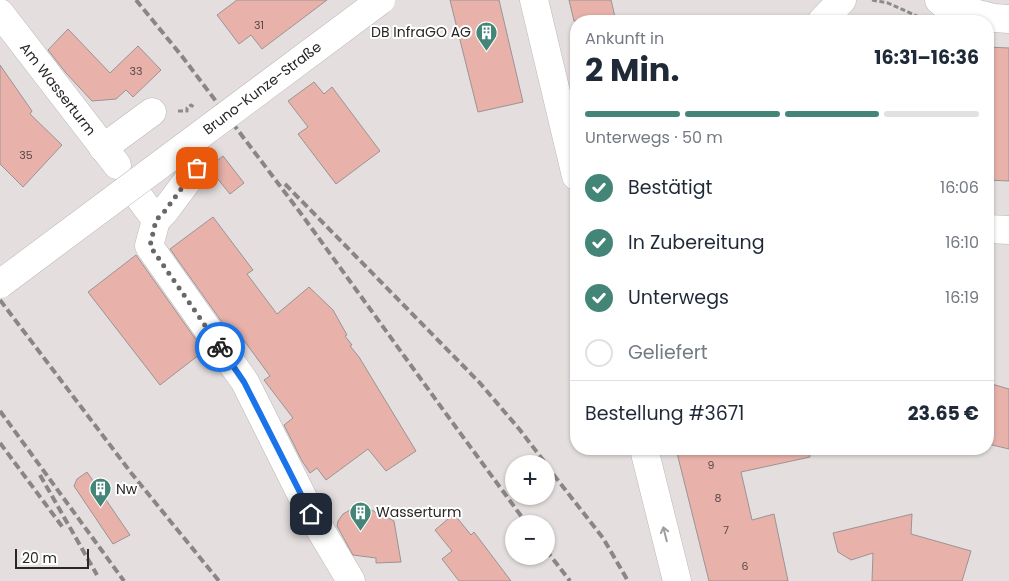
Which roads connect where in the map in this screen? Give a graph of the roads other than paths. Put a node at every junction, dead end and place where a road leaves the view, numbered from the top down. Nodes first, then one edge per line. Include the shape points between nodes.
1 (381, 0) edge
2 (534, 0) edge
3 (842, 0) edge
4 (939, 0) edge
5 (998, 12) edge
6 (0, 13) edge
7 (828, 15) edge
8 (152, 112) dead end
9 (570, 151) edge
10 (197, 168) dead end
11 (139, 197) dead end
12 (156, 220) junction
13 (994, 229) edge
14 (1009, 230) edge
15 (0, 284) edge
16 (646, 455) edge
17 (352, 581) edge
18 (677, 581) edge

1 - 15 street, Bruno-Kunze-Straße, bridge
2 - 9 street
3 - 7 street
4 - 5 street via 946,6
6 - 8 street, Am Wasserturm via 110,156
10 - 12 street
11 - 12 street
12 - 17 street via 150,246 244,382 311,514
13 - 14 street
18 -> 16 street

